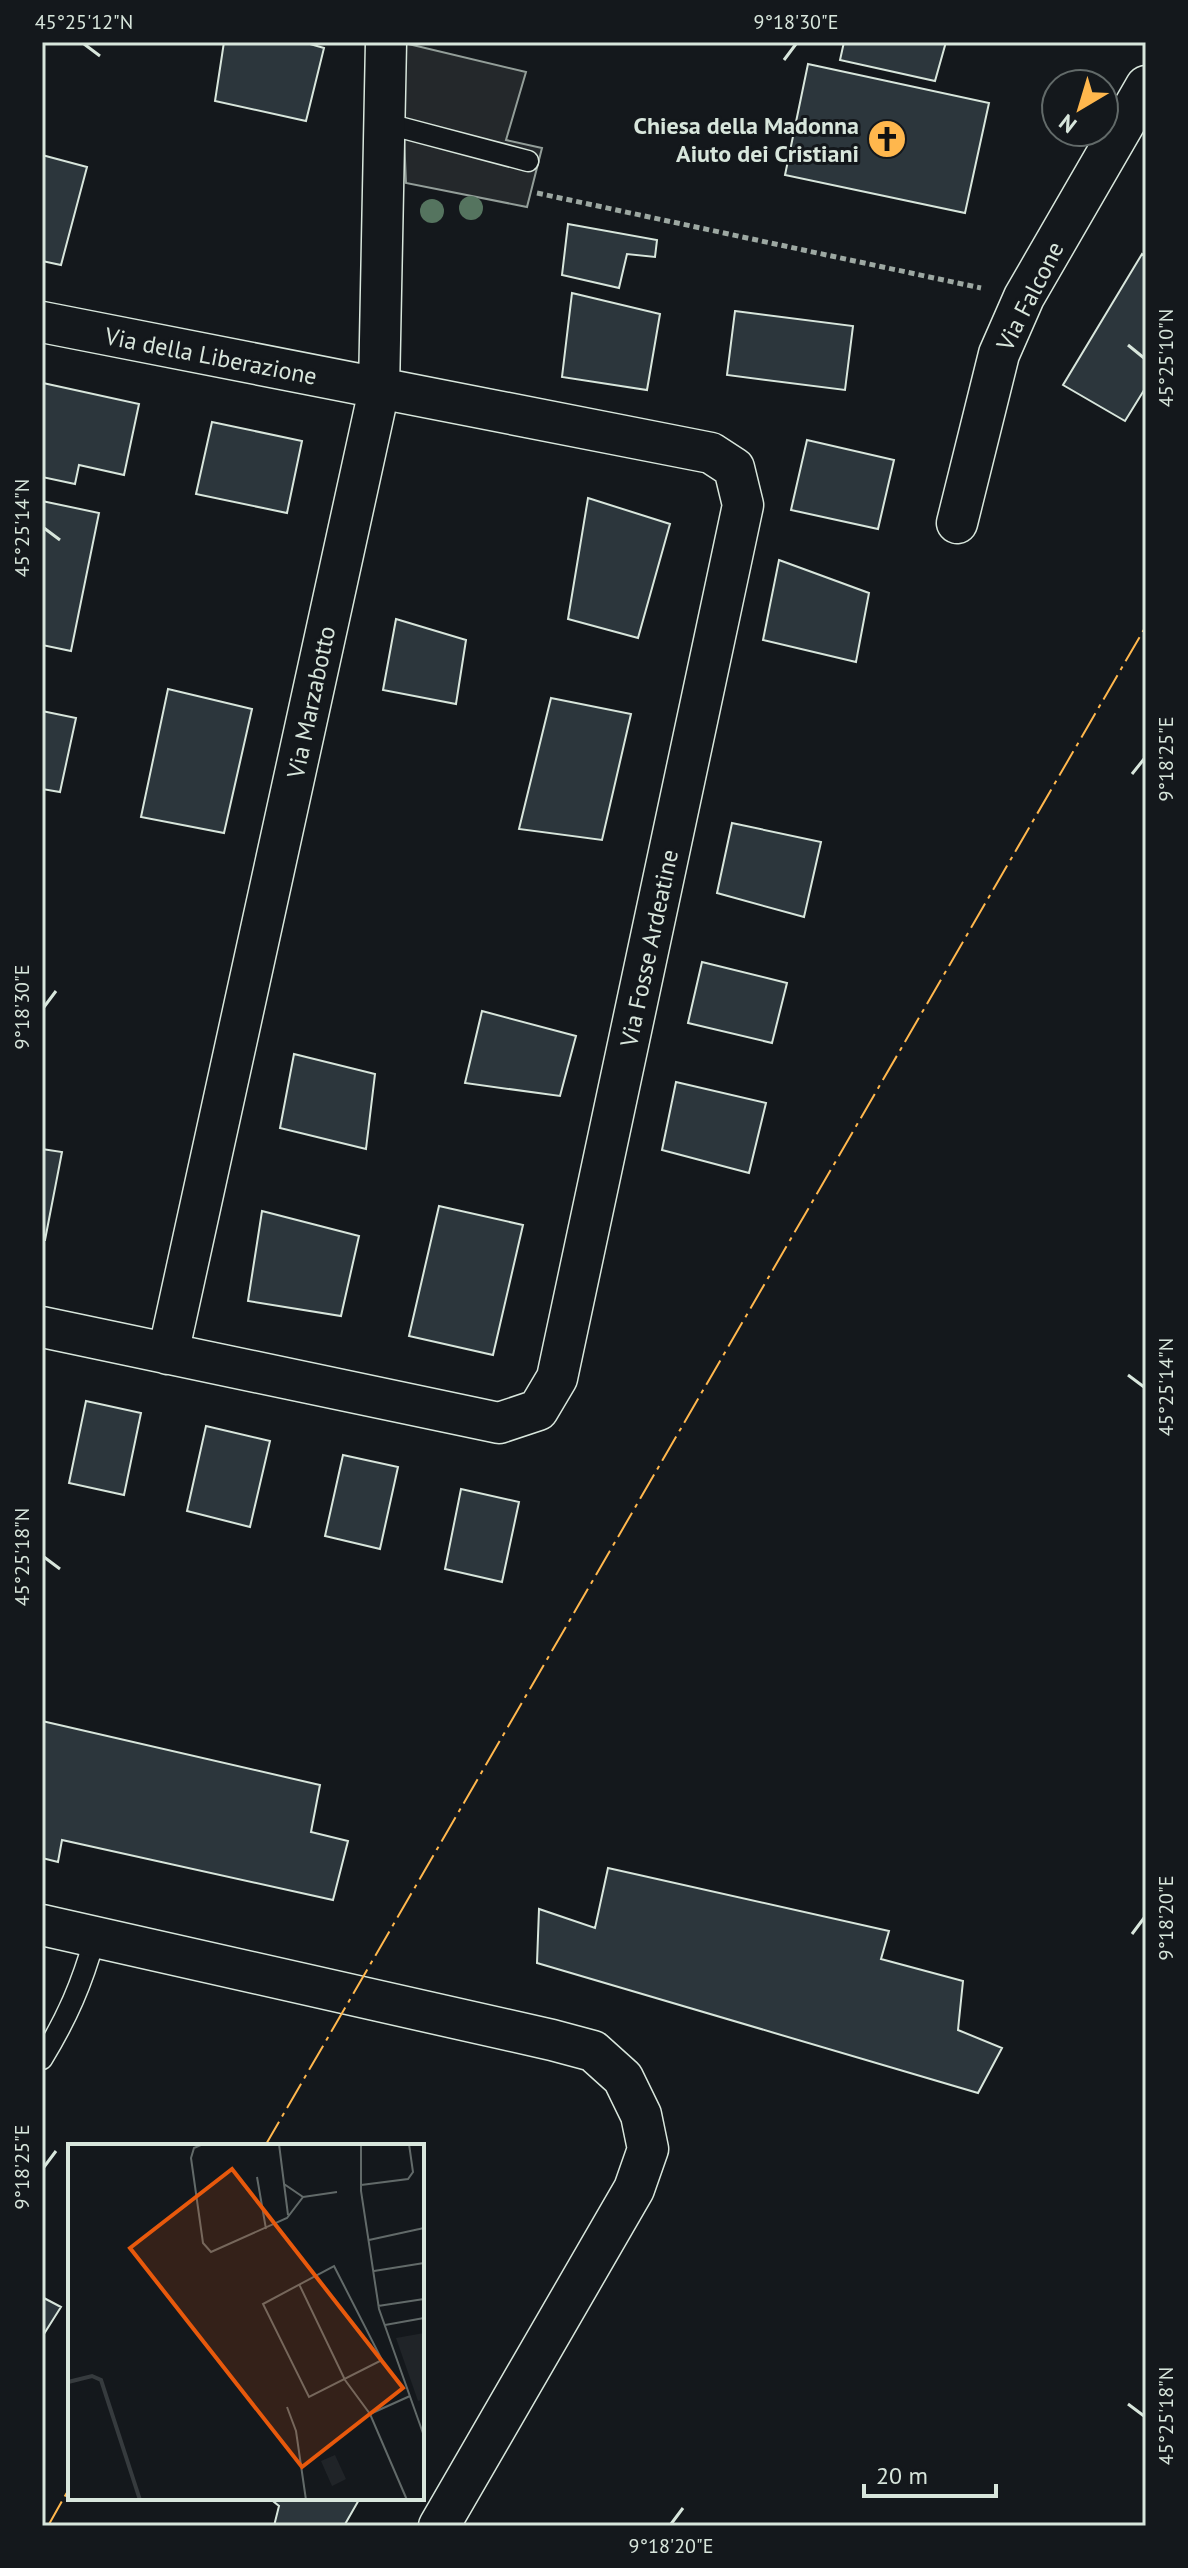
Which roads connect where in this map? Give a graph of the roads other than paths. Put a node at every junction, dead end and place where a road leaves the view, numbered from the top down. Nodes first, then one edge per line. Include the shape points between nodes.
1 (386, 42) edge
2 (1146, 86) edge
3 (384, 126) junction
4 (528, 161) dead end
5 (42, 322) edge
6 (379, 390) junction
7 (957, 523) dead end
8 (42, 1327) edge
9 (168, 1354) junction
10 (42, 1925) edge
11 (95, 1937) junction
12 (42, 2059) edge
13 (439, 2526) edge

1 - 3 street, Via Marzabotto
2 - 7 street, Via Falcone via 1024,297 999,354
3 - 4 lane
3 - 6 street, Via Marzabotto
5 - 6 street, Via della Liberazione
6 - 9 street, Via Marzabotto
6 - 9 street, Via Fosse Ardeatine via 711,453 734,468 743,505 557,1378 538,1410 499,1423
8 - 9 street
10 - 11 street
11 - 12 lane via 82,1983
11 - 13 street via 579,2047 593,2051 623,2078 641,2115 648,2149 634,2189

